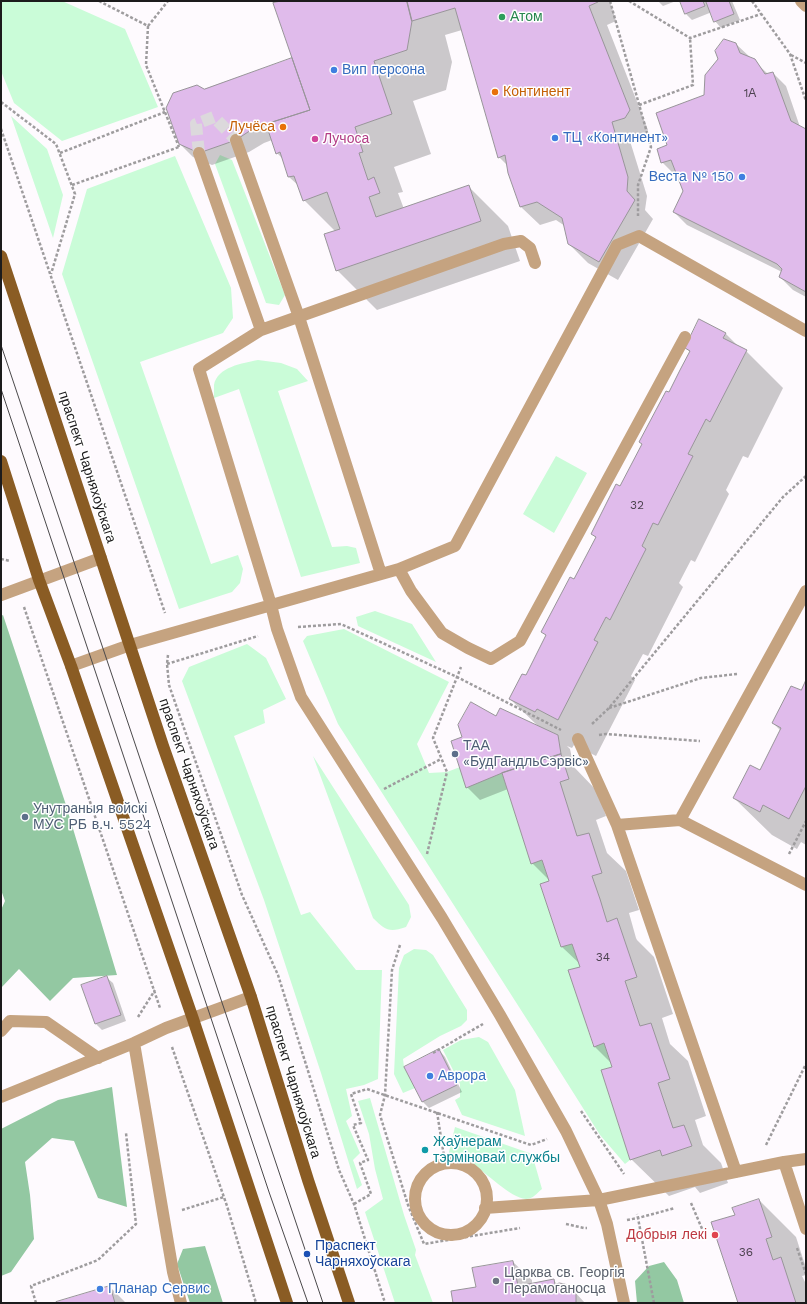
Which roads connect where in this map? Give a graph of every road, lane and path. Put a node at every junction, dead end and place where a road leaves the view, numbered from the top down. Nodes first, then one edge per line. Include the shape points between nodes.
1 (99, 1) edge
2 (168, 1) edge
3 (610, 1) edge
4 (629, 1) edge
5 (752, 1) edge
6 (801, 1) edge
7 (806, 6) edge
8 (761, 14) junction
9 (690, 38) junction
10 (790, 54) junction
11 (806, 63) edge
12 (806, 101) edge
13 (1, 102) edge
14 (639, 105) junction
15 (165, 112) dead end
16 (1, 129) edge
17 (236, 140) tunnel mouth
18 (179, 147) dead end
19 (60, 153) junction
20 (199, 153) tunnel mouth
21 (72, 185) junction
22 (639, 236) junction
23 (1, 256) edge
24 (535, 263) dead end
25 (50, 275) junction
26 (299, 317) junction
27 (261, 330) junction
28 (806, 331) edge
29 (685, 337) dead end
30 (1, 461) edge
31 (806, 476) edge
32 (101, 558) junction
33 (10, 561) dead end
34 (399, 569) junction
35 (381, 574) junction
36 (39, 580) junction
37 (18, 589) junction
38 (806, 591) edge
39 (1, 595) edge
40 (272, 606) junction
41 (277, 629) junction
42 (172, 634) junction
43 (130, 645) junction
44 (468, 648) junction
45 (167, 664) junction
46 (71, 666) junction
47 (762, 671) junction
48 (457, 678) junction
49 (609, 708) junction
50 (578, 739) junction
51 (722, 743) junction
52 (442, 759) junction
53 (383, 789) dead end
54 (680, 820) junction
55 (806, 821) edge
56 (617, 825) junction
57 (426, 856) dead end
58 (780, 872) junction
59 (806, 885) edge
60 (400, 945) dead end
61 (155, 990) junction
62 (251, 997) junction
63 (500, 1015) junction
64 (193, 1019) junction
65 (166, 1028) junction
66 (1, 1031) edge
67 (134, 1044) junction
68 (118, 1050) junction
69 (432, 1053) dead end
70 (98, 1058) junction
71 (806, 1064) edge
72 (385, 1095) junction
73 (1, 1098) edge
74 (580, 1109) dead end
75 (437, 1112) junction
76 (126, 1129) dead end
77 (566, 1131) junction
78 (764, 1150) dead end
79 (806, 1159) edge
80 (784, 1162) junction
81 (445, 1163) junction
82 (736, 1172) junction
83 (626, 1176) dead end
84 (224, 1197) junction
85 (599, 1200) junction
86 (698, 1201) dead end
87 (354, 1204) junction
88 (186, 1208) dead end
89 (485, 1208) junction
90 (675, 1208) dead end
91 (806, 1229) edge
92 (703, 1231) dead end
93 (36, 1303) edge
94 (181, 1303) edge
95 (256, 1303) edge
96 (287, 1303) edge
97 (349, 1303) edge
98 (385, 1303) edge
99 (624, 1303) edge
100 (654, 1303) edge

1 - 2 path via 148,26
3 - 14 path
4 - 9 path
5 - 8 path
6 - 7 lane
8 - 9 path
8 - 10 path
9 - 14 path via 693,85
10 - 11 path
10 - 12 path
13 - 19 path via 56,144
14 - 22 path via 651,147 638,185
15 - 19 path
16 - 25 path
17 - 26 lane
18 - 21 path
19 - 21 path
20 - 27 lane
21 - 25 path via 75,194
22 - 28 lane
22 - 34 lane via 617,245 455,546
23 - 32 main road, праспект Чарняхоўскага
24 - 26 lane via 530,248 521,241 504,244
25 - 42 path
26 - 27 lane
26 - 35 lane
27 - 40 lane via 199,369
29 - 44 lane via 520,641 491,659
30 - 36 main road
31 - 49 path via 783,497
32 - 36 lane
32 - 43 main road, праспект Чарняхоўскага
33 - 37 path
34 - 35 lane
34 - 44 lane via 411,591 442,633
35 - 40 lane
36 - 37 lane
36 - 46 main road
37 - 39 lane
37 - 61 path
38 - 47 lane
40 - 41 lane
40 - 42 lane
41 - 45 path
41 - 48 path via 341,624
41 - 63 lane via 301,697 442,918
42 - 43 lane
42 - 45 path
43 - 46 lane
43 - 62 main road, праспект Чарняхоўскага
44 - 48 path
45 - 87 path via 169,684 242,895 278,975 339,1170
46 - 64 main road
47 - 49 path via 701,678
47 - 51 lane
48 - 50 path
48 - 52 path via 433,738
49 - 50 path
50 - 51 path via 606,734
50 - 56 lane
51 - 54 lane
52 - 53 path
52 - 57 path via 447,772
54 - 56 lane
54 - 58 lane
55 - 58 path
56 - 82 lane
58 - 59 lane
60 - 72 path via 392,970
61 - 65 path
61 - 68 path
62 - 64 lane
62 - 97 main road, праспект Чарняхоўскага
63 - 69 path
63 - 77 lane
64 - 65 lane
64 - 96 main road
65 - 67 lane
65 - 84 path
66 - 70 lane via 10,1021 46,1022
67 - 68 lane
67 - 94 lane via 170,1258
68 - 70 lane
70 - 73 lane
71 - 78 path
72 - 75 path
72 - 87 path via 367,1089 351,1094 361,1123 353,1125 368,1160 360,1163 371,1194
74 - 83 path
75 - 77 path via 531,1145
75 - 81 path
76 - 93 path via 136,1224 98,1260 31,1286
77 - 85 lane
79 - 80 lane
80 - 82 lane
80 - 91 lane
81 - 89 lane via 458,1163 474,1171 486,1191
81 - 89 lane via 432,1167 420,1178 415,1192 419,1216 429,1228 444,1234 459,1234 471,1229
82 - 85 lane
84 - 88 path
84 - 95 path
85 - 89 lane
85 - 99 lane via 607,1224
86 - 92 path via 690,1203
87 - 98 path
90 - 100 path via 638,1218

